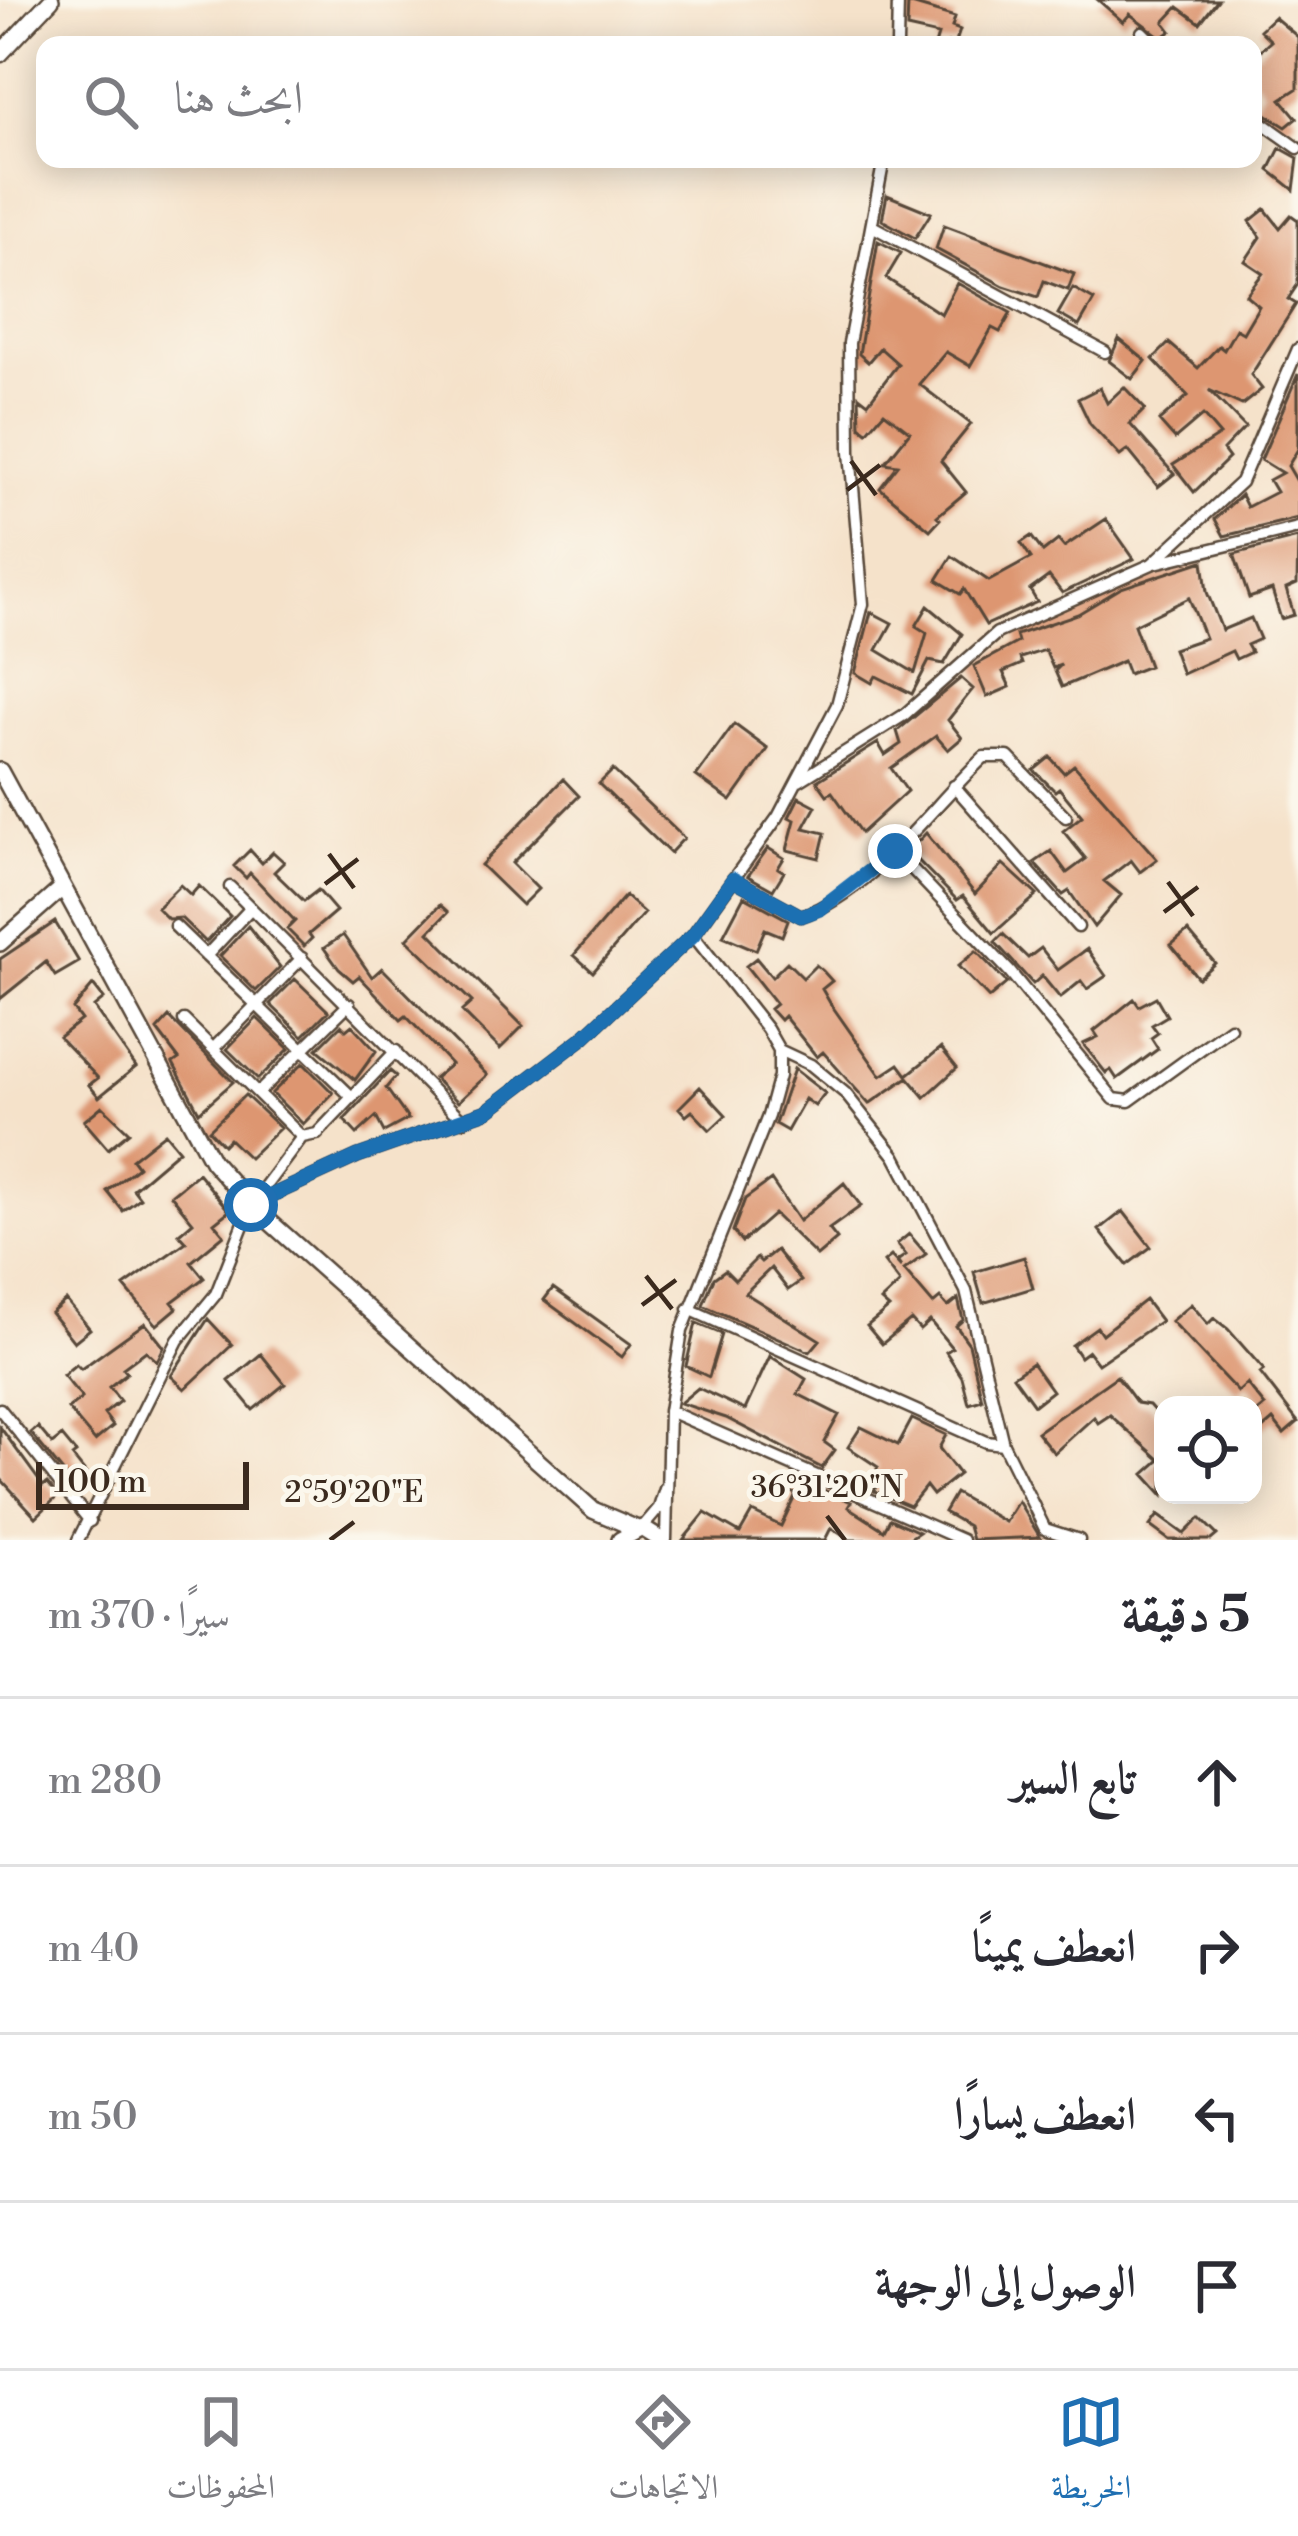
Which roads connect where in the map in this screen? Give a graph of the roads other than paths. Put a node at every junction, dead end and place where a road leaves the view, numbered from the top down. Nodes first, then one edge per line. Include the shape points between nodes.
1 (51, 0) edge
2 (898, 0) edge
3 (1142, 32) dead end
4 (897, 36) edge
5 (1146, 36) edge
6 (0, 54) edge
7 (1262, 122) edge
8 (1298, 148) edge
9 (882, 168) edge
10 (872, 226) junction
11 (1298, 350) edge
12 (1105, 352) dead end
13 (1298, 528) edge
14 (1152, 564) junction
15 (0, 770) edge
16 (796, 782) junction
17 (954, 786) junction
18 (1066, 817) dead end
19 (895, 851) junction
20 (733, 879) junction
21 (230, 887) dead end
22 (61, 889) junction
23 (251, 908) junction
24 (175, 926) dead end
25 (1078, 927) dead end
26 (693, 935) junction
27 (0, 944) edge
28 (206, 956) junction
29 (302, 958) junction
30 (257, 1004) junction
31 (349, 1004) junction
32 (184, 1020) dead end
33 (1230, 1028) dead end
34 (214, 1048) junction
35 (304, 1049) junction
36 (779, 1050) junction
37 (397, 1051) junction
38 (260, 1091) junction
39 (352, 1097) junction
40 (463, 1121) junction
41 (302, 1137) junction
42 (251, 1205) junction
43 (689, 1309) junction
44 (0, 1409) edge
45 (669, 1411) junction
46 (1003, 1444) junction
47 (668, 1480) junction
48 (592, 1510) junction
49 (90, 1521) junction
50 (638, 1528) junction
51 (668, 1539) edge
52 (78, 1540) edge
53 (611, 1540) edge
54 (620, 1540) edge
55 (962, 1540) edge
56 (1079, 1540) edge

1 - 6 street
2 - 4 street
3 - 5 street
7 - 8 street
9 - 10 street
10 - 12 street
10 - 16 street via 849,343 863,604 837,705
11 - 14 street via 1241,482
13 - 14 street
14 - 16 street via 997,633 904,716
15 - 22 street
16 - 20 street
17 - 18 street via 984,757 1008,757
17 - 19 street
17 - 25 street
19 - 20 street via 801,916
19 - 33 street via 1010,972 1114,1099 1129,1101
20 - 26 street
21 - 23 street
22 - 27 street
22 - 42 street via 212,1161
23 - 28 street
23 - 29 street
24 - 28 street
26 - 36 street
26 - 40 street via 584,1037
28 - 30 street
29 - 30 street
29 - 31 street
30 - 34 street
30 - 35 street
31 - 35 street
31 - 37 street
32 - 34 street
34 - 38 street
35 - 38 street
35 - 39 street
36 - 43 street via 769,1116
36 - 46 street via 845,1094 895,1156 966,1291
37 - 39 street
37 - 40 street
38 - 41 street
39 - 41 street via 316,1135
40 - 42 street via 358,1156
41 - 42 street
42 - 48 street
42 - 49 street via 217,1294 178,1340
43 - 45 street
43 - 46 street
44 - 49 street
45 - 47 street
45 - 55 street
46 - 56 street via 1045,1528
47 - 50 street via 659,1508
47 - 51 street
48 - 50 street
48 - 53 street
49 - 52 street
50 - 51 street
50 - 54 street

